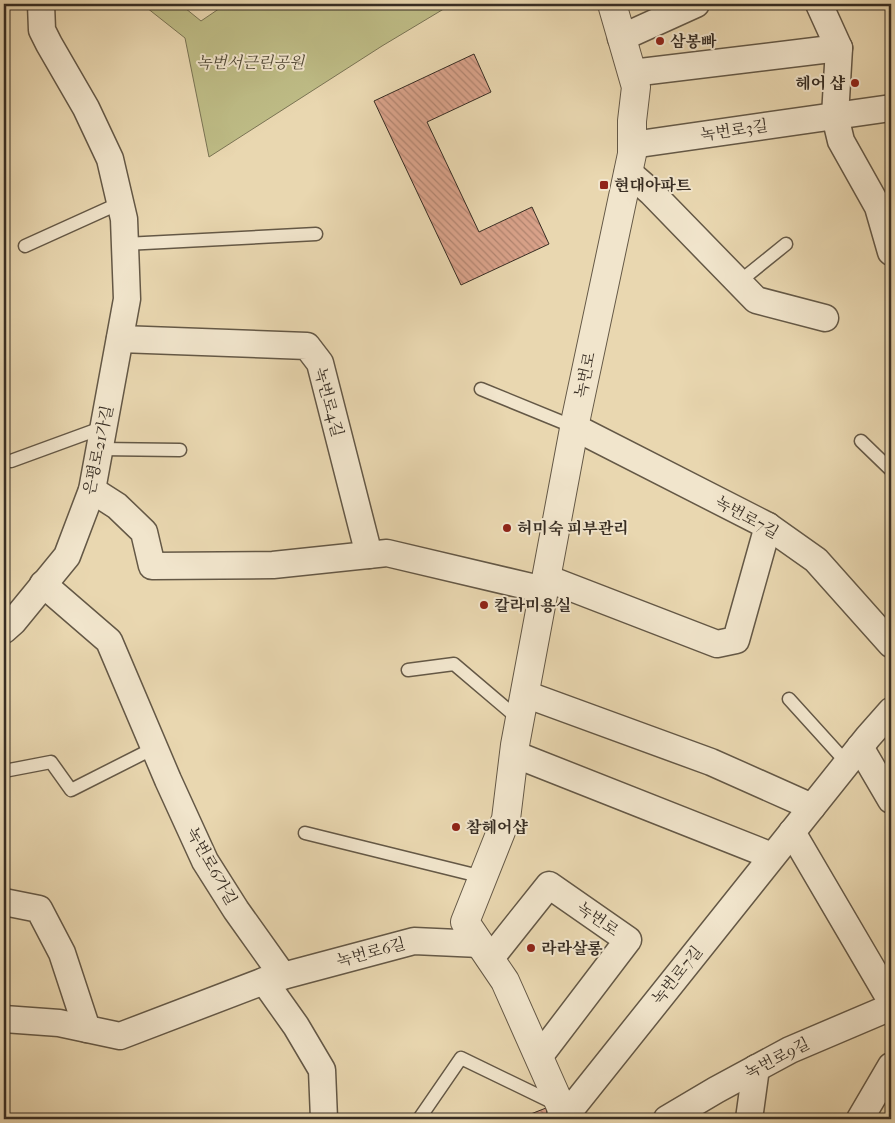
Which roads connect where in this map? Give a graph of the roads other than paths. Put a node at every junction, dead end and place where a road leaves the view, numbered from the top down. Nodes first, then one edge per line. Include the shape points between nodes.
1 (41, 4) edge
2 (612, 4) edge
3 (696, 4) edge
4 (819, 4) edge
5 (622, 38) junction
6 (839, 48) junction
7 (632, 72) junction
8 (891, 108) edge
9 (835, 116) junction
10 (632, 144) junction
11 (628, 172) junction
12 (120, 203) junction
13 (316, 234) dead end
14 (125, 244) junction
15 (786, 244) dead end
16 (24, 246) dead end
17 (891, 252) edge
18 (739, 282) junction
19 (825, 318) dead end
20 (120, 340) junction
21 (481, 390) dead end
22 (574, 427) junction
23 (102, 438) junction
24 (861, 441) dead end
25 (180, 450) dead end
26 (11, 461) dead end
27 (891, 470) edge
28 (92, 490) junction
29 (768, 526) junction
30 (369, 555) junction
31 (43, 584) junction
32 (545, 584) junction
33 (4, 630) edge
34 (891, 644) edge
35 (408, 670) dead end
36 (789, 699) dead end
37 (522, 707) junction
38 (891, 711) edge
39 (154, 748) junction
40 (514, 754) junction
41 (854, 755) junction
42 (4, 771) edge
43 (891, 800) edge
44 (812, 807) junction
45 (792, 832) junction
46 (305, 833) dead end
47 (772, 856) junction
48 (483, 876) junction
49 (4, 902) edge
50 (485, 952) junction
51 (273, 978) junction
52 (891, 1001) edge
53 (891, 1007) edge
54 (4, 1018) edge
55 (86, 1029) junction
56 (539, 1057) junction
57 (891, 1066) edge
58 (756, 1068) junction
59 (562, 1115) edge
60 (324, 1119) edge
61 (419, 1119) edge
62 (667, 1119) edge
63 (749, 1119) edge
64 (860, 1119) edge

1 - 12 street, 은평로21가길 via 42,30 86,108 110,159
2 - 5 street, 녹번로
3 - 5 street
4 - 6 street
5 - 7 street, 녹번로
6 - 7 street
6 - 9 street
7 - 10 street, 녹번로 via 636,87
8 - 9 street, 녹번로3길
9 - 10 street, 녹번로3길
9 - 17 street via 840,141 878,207
10 - 11 street, 녹번로
11 - 18 street
11 - 22 street, 녹번로
12 - 14 street, 은평로21가길
12 - 16 lane
13 - 14 lane
14 - 20 street, 은평로21가길 via 127,299
15 - 18 lane
18 - 19 street via 756,300
20 - 23 street, 은평로21가길
20 - 30 street, 녹번로4길 via 307,346 320,363
21 - 22 lane
22 - 29 street, 녹번로7길
22 - 32 street, 녹번로
23 - 25 lane
23 - 26 lane
23 - 28 street, 은평로21가길
24 - 27 lane
28 - 30 street via 117,506 144,532 152,566 273,565
28 - 31 street, 은평로21가길 via 68,556
29 - 32 street via 736,640 717,644
29 - 34 street, 녹번로7길 via 816,560
30 - 32 street via 387,554
31 - 33 street, 은평로21가길
31 - 39 street, 녹번로6가길 via 109,640
32 - 37 street, 녹번로
35 - 37 lane via 454,664
36 - 41 lane
37 - 40 street, 녹번로
37 - 44 street via 711,762
38 - 41 street, 녹번로7길
39 - 42 lane via 71,790 51,762
39 - 51 street, 녹번로6가길 via 205,861
40 - 47 street
40 - 48 street, 녹번로 via 506,819
41 - 43 street
41 - 44 street, 녹번로7길
44 - 45 street, 녹번로7길
45 - 47 street, 녹번로7길
45 - 52 street
46 - 48 lane
47 - 59 street, 녹번로7길
48 - 50 street, 녹번로 via 465,922
49 - 55 street via 39,909 62,952
50 - 51 street, 녹번로6길 via 414,940
50 - 56 street, 녹번로 via 505,981
50 - 56 street, 녹번로 via 549,885 628,940
51 - 55 street, 녹번로6길 via 120,1036
51 - 60 street via 322,1070
53 - 58 street, 녹번로9길
54 - 55 street, 녹번로6길
56 - 59 street, 녹번로
57 - 64 street
58 - 62 street, 녹번로9길
58 - 63 street
59 - 61 lane via 460,1058

